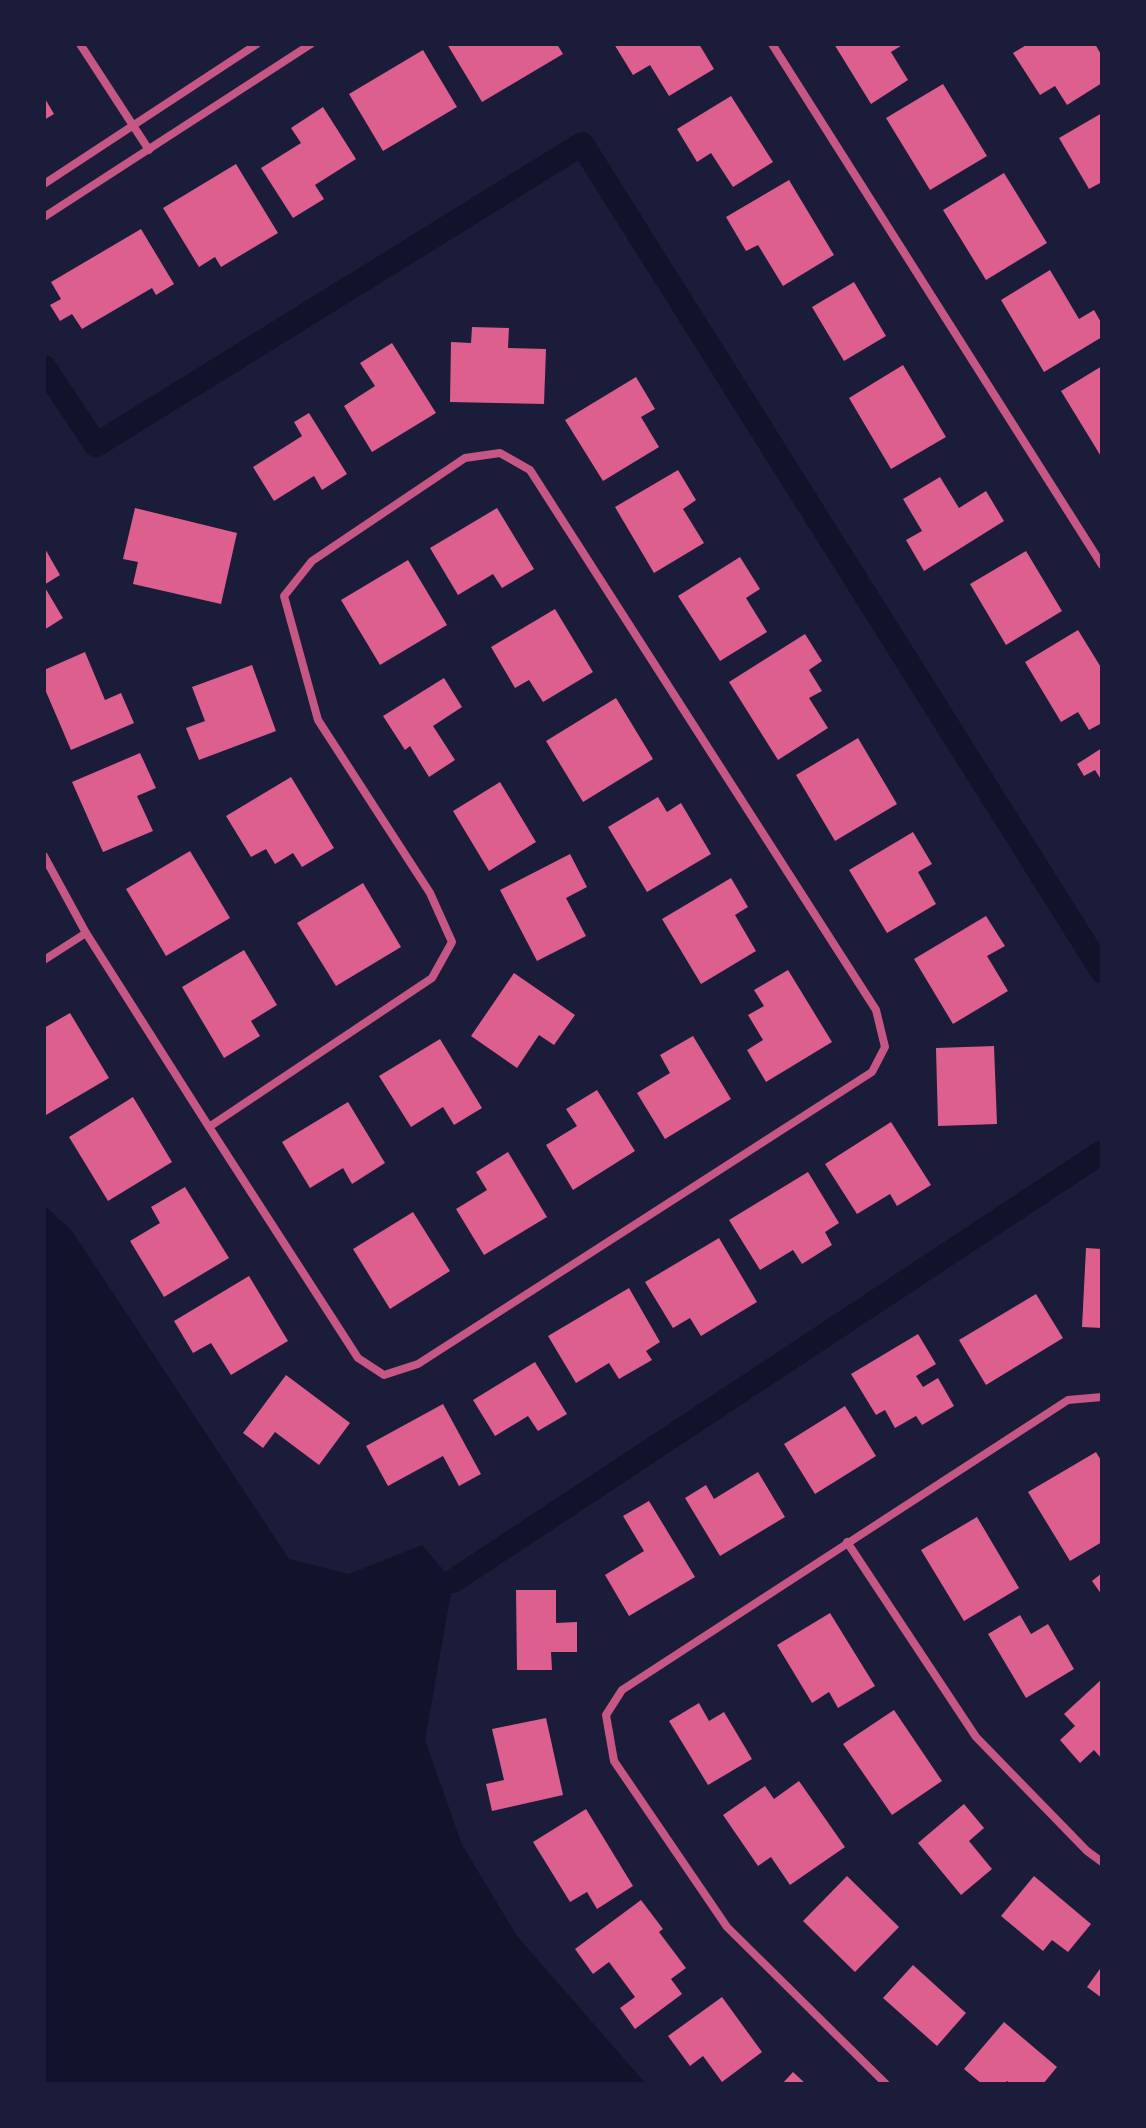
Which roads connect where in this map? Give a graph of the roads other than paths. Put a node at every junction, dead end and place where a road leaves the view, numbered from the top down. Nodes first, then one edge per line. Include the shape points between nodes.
1 (80, 44) edge
2 (257, 44) edge
3 (311, 44) edge
4 (772, 44) edge
5 (132, 124) junction
6 (149, 150) junction
7 (44, 184) edge
8 (44, 217) edge
9 (1102, 565) edge
10 (44, 856) edge
11 (86, 933) junction
12 (44, 960) edge
13 (209, 1127) junction
14 (1102, 1397) edge
15 (847, 1542) junction
16 (1102, 1862) edge
17 (886, 2084) edge

1 - 5 street
2 - 5 street
3 - 6 street
4 - 9 street
5 - 6 street
5 - 7 street
6 - 8 street
10 - 11 street
11 - 12 street
11 - 13 street
13 - 13 street via 432,978 452,942 430,893 318,720 284,596 312,561 465,458 500,453 530,470 876,1010 885,1047 872,1072 418,1364 384,1375 358,1358
14 - 15 street via 1068,1400
15 - 16 street via 976,1737
15 - 17 street via 622,1690 606,1715 614,1761 727,1927

